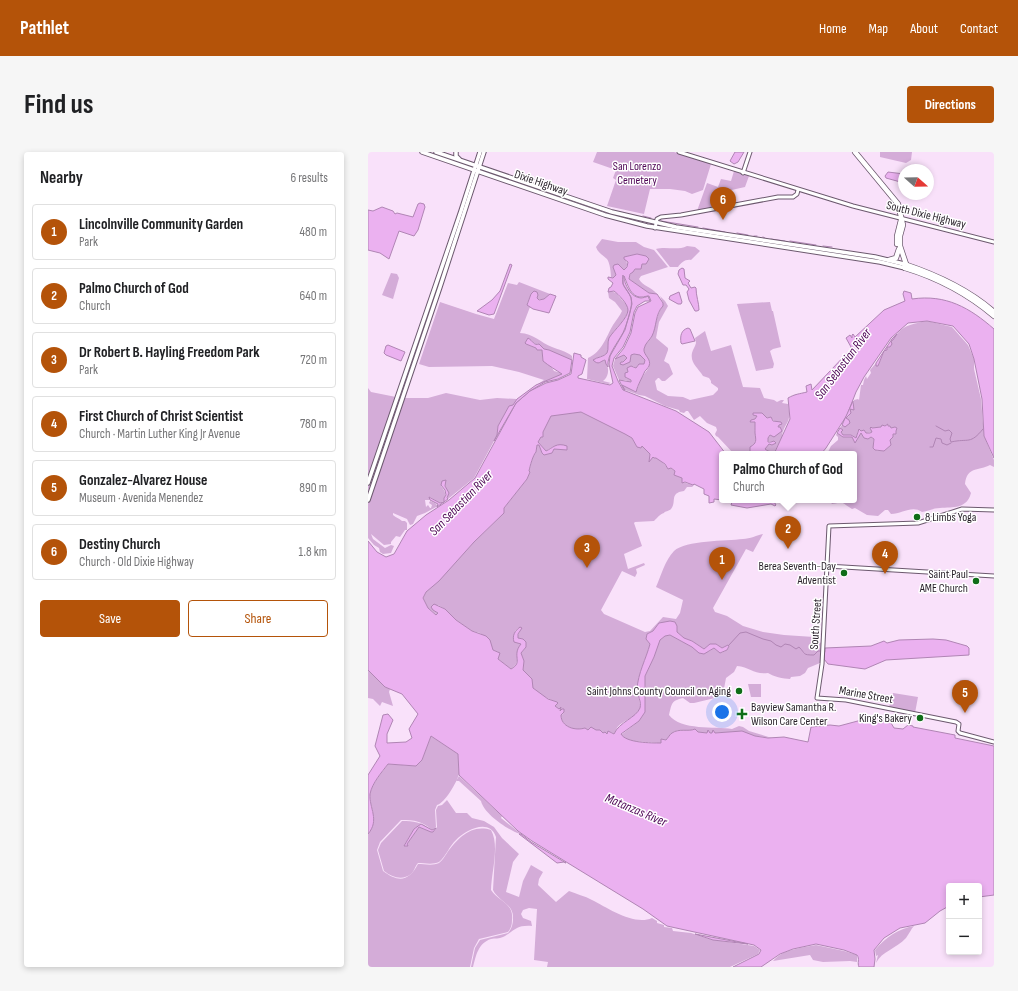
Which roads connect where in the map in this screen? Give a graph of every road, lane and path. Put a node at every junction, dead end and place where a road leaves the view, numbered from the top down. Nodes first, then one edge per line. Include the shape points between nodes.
1 (422, 152) edge
2 (436, 152) edge
3 (453, 152) edge
4 (456, 152) edge
5 (480, 152) edge
6 (484, 152) edge
7 (679, 152) edge
8 (750, 152) edge
9 (855, 152) edge
10 (446, 156) junction
11 (480, 157) junction
12 (460, 160) junction
13 (466, 163) junction
14 (477, 166) junction
15 (466, 168) junction
16 (487, 170) junction
17 (476, 171) junction
18 (743, 173) junction
19 (486, 174) junction
20 (471, 178) junction
21 (474, 182) junction
22 (798, 190) junction
23 (587, 206) junction
24 (461, 211) junction
25 (600, 213) junction
26 (617, 213) junction
27 (901, 218) junction
28 (461, 223) junction
29 (656, 223) junction
30 (655, 228) junction
31 (693, 234) junction
32 (728, 240) junction
33 (767, 241) junction
34 (743, 242) junction
35 (994, 242) edge
36 (787, 249) junction
37 (898, 249) junction
38 (797, 250) junction
39 (832, 251) junction
40 (860, 255) junction
41 (828, 257) junction
42 (842, 257) junction
43 (889, 260) junction
44 (905, 265) junction
45 (994, 312) edge
46 (994, 316) edge
47 (368, 483) edge
48 (368, 500) edge
49 (994, 510) edge
50 (827, 566) junction
51 (994, 576) edge
52 (817, 698) joint
53 (994, 742) edge

1 - 15 main road, Dixie Highway
2 - 10 main road, Dixie Highway
3 - 10 main road
4 - 12 main road via 456,157
5 - 11 main road
6 - 11 main road
7 - 18 street, South Dixie Highway
8 - 18 street
9 - 27 highway via 896,200
10 - 12 main road, Dixie Highway
11 - 13 main road
11 - 14 main road
11 - 16 main road
12 - 13 main road, Dixie Highway
13 - 14 main road, Dixie Highway
14 - 16 main road, Dixie Highway
14 - 17 main road
15 - 17 main road, Dixie Highway
15 - 20 main road
16 - 23 main road, Dixie Highway
17 - 19 main road, Dixie Highway
17 - 20 main road
17 - 21 main road
18 - 22 street, South Dixie Highway
19 - 21 main road via 479,176
19 - 23 main road, Dixie Highway
20 - 24 main road
21 - 28 main road
22 - 27 street, South Dixie Highway
22 - 29 street via 793,197 778,197 661,217
23 - 25 main road, Dixie Highway
23 - 26 main road, Dixie Highway
23 - 26 main road
24 - 28 main road
24 - 47 main road
25 - 29 main road via 651,226
25 - 30 main road, Dixie Highway
26 - 29 main road, Dixie Highway
27 - 35 street, South Dixie Highway
27 - 37 highway via 897,236
27 - 44 highway via 903,225 900,242
28 - 48 main road
29 - 30 street
29 - 32 main road
30 - 31 main road, Dixie Highway
31 - 32 main road
31 - 32 main road
32 - 33 main road via 734,238
32 - 34 main road
33 - 34 main road via 764,244
33 - 39 main road
34 - 36 main road
36 - 38 main road
36 - 41 main road
37 - 43 highway via 896,258
37 - 44 highway
38 - 39 main road via 827,253
38 - 41 main road
39 - 40 main road
40 - 41 main road via 836,253
40 - 42 main road via 858,258
40 - 43 main road
41 - 42 main road
42 - 44 main road
43 - 44 main road
44 - 45 highway via 950,282
44 - 46 highway via 955,289
49 - 50 street, South Street via 962,509 918,523 829,526
50 - 51 street
50 - 52 street, South Street via 821,679
52 - 53 street, Marine Street via 846,700 959,724 960,733

